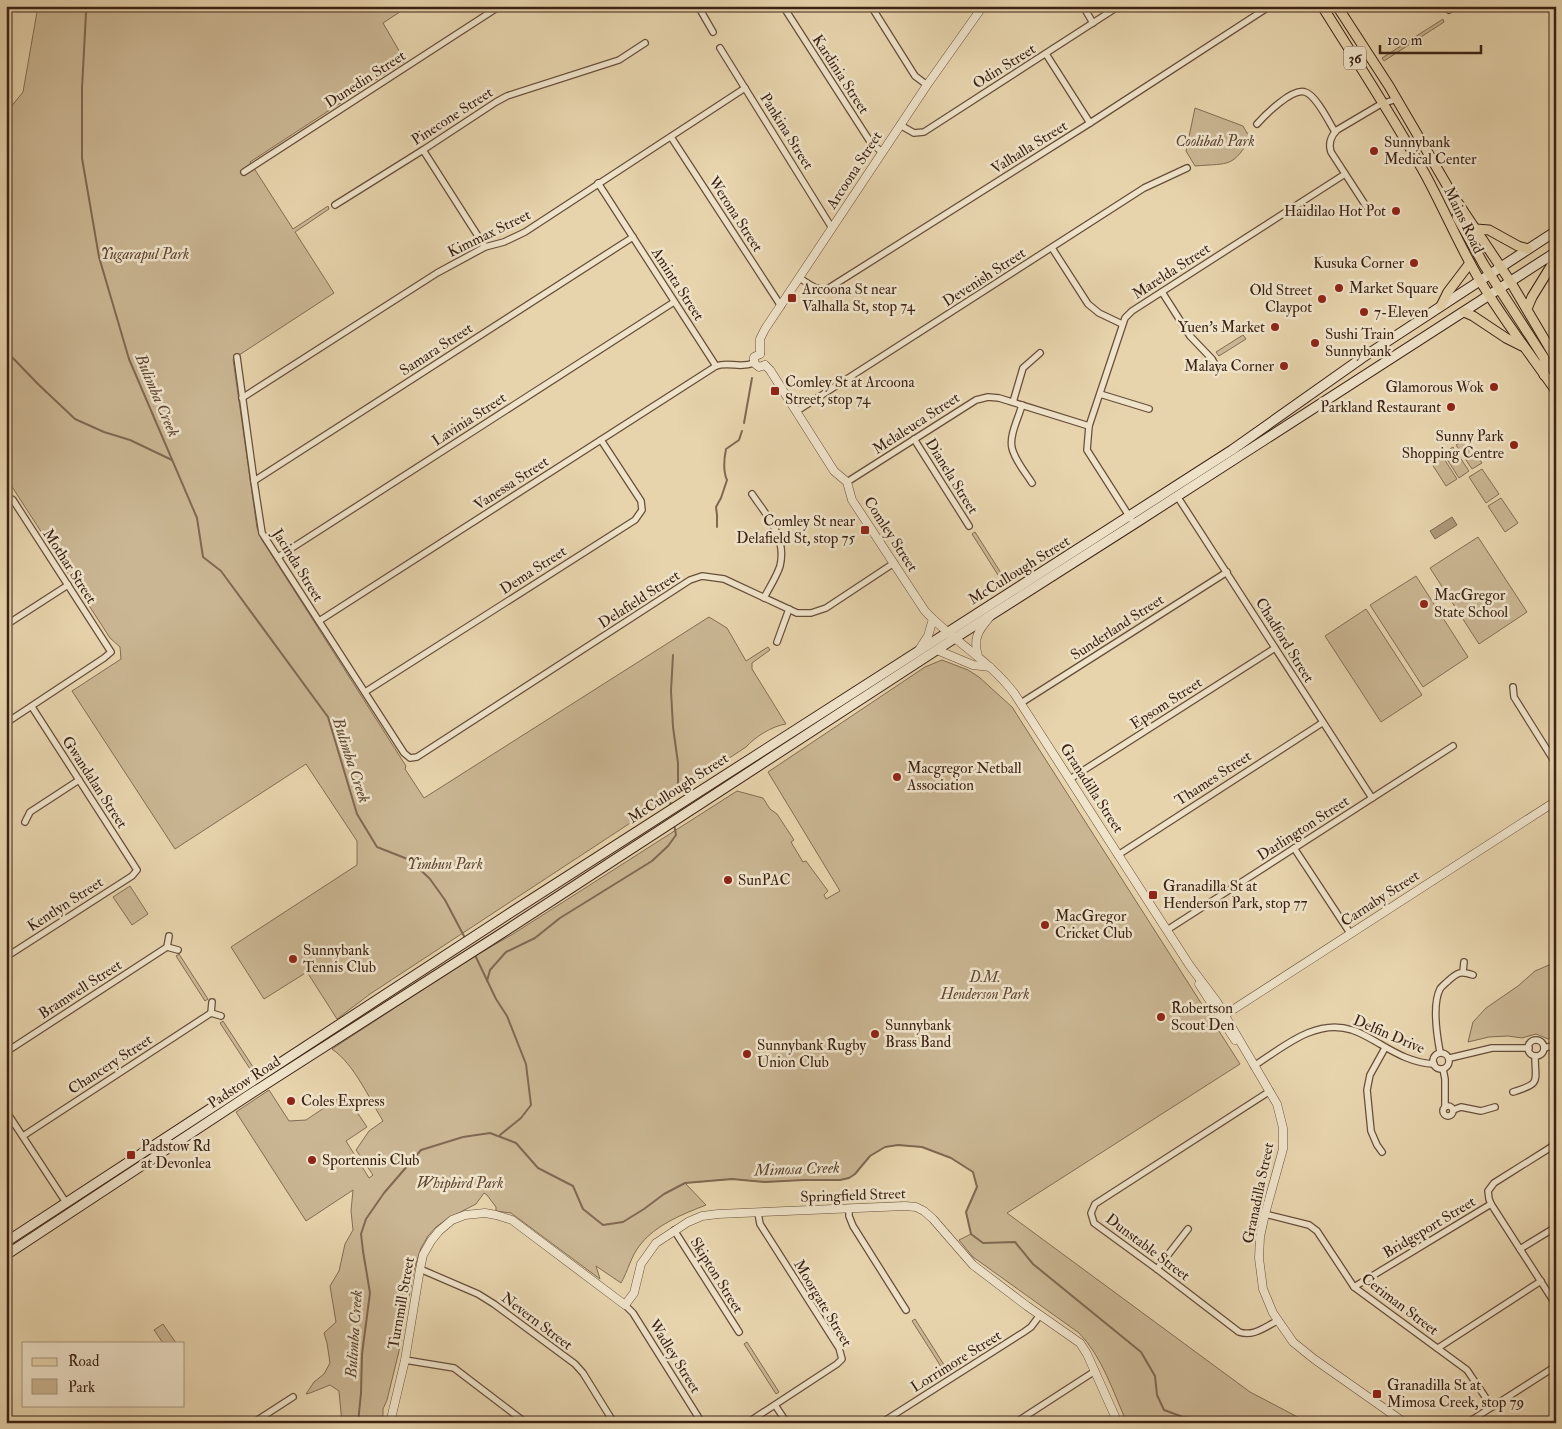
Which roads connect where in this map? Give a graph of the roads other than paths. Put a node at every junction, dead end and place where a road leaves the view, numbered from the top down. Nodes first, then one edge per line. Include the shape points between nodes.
1 (500, 6) edge
2 (698, 6) edge
3 (783, 6) edge
4 (871, 6) edge
5 (983, 6) edge
6 (1083, 6) edge
7 (1119, 6) edge
8 (1270, 6) edge
9 (1322, 6) edge
10 (1337, 6) edge
11 (1093, 24) junction
12 (713, 32) dead end
13 (646, 43) dead end
14 (720, 48) dead end
15 (1046, 54) junction
16 (927, 85) junction
17 (745, 88) junction
18 (1397, 99) junction
19 (1383, 103) junction
20 (1090, 123) junction
21 (1257, 124) dead end
22 (900, 125) junction
23 (1335, 132) junction
24 (671, 137) junction
25 (423, 150) junction
26 (882, 152) junction
27 (1187, 168) dead end
28 (244, 172) dead end
29 (1345, 174) junction
30 (598, 184) junction
31 (335, 205) dead end
32 (1459, 205) junction
33 (1366, 206) dead end
34 (832, 228) junction
35 (1476, 229) junction
36 (1556, 231) edge
37 (633, 237) junction
38 (485, 247) junction
39 (1052, 248) junction
40 (1528, 249) junction
41 (1556, 252) edge
42 (1556, 258) edge
43 (1470, 263) junction
44 (1501, 266) junction
45 (1490, 274) junction
46 (799, 278) junction
47 (1480, 280) junction
48 (1510, 281) junction
49 (1500, 288) junction
50 (1162, 292) junction
51 (1489, 295) junction
52 (674, 302) junction
53 (780, 306) junction
54 (1441, 306) junction
55 (1527, 309) junction
56 (1464, 312) junction
57 (1122, 324) junction
58 (1525, 347) junction
59 (1040, 353) dead end
60 (760, 354) junction
61 (237, 357) dead end
62 (1556, 359) edge
63 (754, 363) junction
64 (765, 365) junction
65 (716, 366) junction
66 (1216, 366) dead end
67 (1544, 375) junction
68 (1556, 392) edge
69 (1100, 394) junction
70 (242, 398) junction
71 (1013, 402) junction
72 (1022, 405) junction
73 (1149, 410) dead end
74 (796, 411) junction
75 (1089, 426) junction
76 (914, 439) junction
77 (601, 440) junction
78 (254, 481) junction
79 (847, 482) junction
80 (1032, 483) dead end
81 (752, 494) dead end
82 (7, 496) edge
83 (1177, 496) junction
84 (1132, 520) junction
85 (968, 526) dead end
86 (278, 557) junction
87 (894, 563) junction
88 (1227, 572) junction
89 (68, 585) junction
90 (764, 598) junction
91 (789, 610) junction
92 (992, 614) junction
93 (933, 620) junction
94 (319, 622) junction
95 (6, 625) edge
96 (947, 631) junction
97 (955, 638) junction
98 (777, 642) dead end
99 (1275, 648) junction
100 (919, 650) junction
101 (937, 650) junction
102 (978, 656) junction
103 (992, 667) junction
104 (1512, 687) dead end
105 (365, 692) junction
106 (1021, 703) junction
107 (32, 707) junction
108 (6, 723) edge
109 (1322, 723) junction
110 (1453, 746) dead end
111 (410, 758) joint
112 (1556, 764) edge
113 (1070, 779) junction
114 (79, 780) junction
115 (1372, 798) junction
116 (1556, 801) edge
117 (25, 822) dead end
118 (1294, 848) junction
119 (1118, 854) junction
120 (137, 870) joint
121 (492, 924) joint
122 (1166, 930) junction
123 (1350, 934) junction
124 (499, 935) joint
125 (169, 936) dead end
126 (167, 947) junction
127 (178, 950) dead end
128 (6, 957) edge
129 (1464, 962) dead end
130 (1463, 972) junction
131 (1473, 975) dead end
132 (212, 1002) dead end
133 (211, 1013) junction
134 (221, 1016) dead end
135 (1222, 1016) junction
136 (1556, 1045) edge
137 (1386, 1048) junction
138 (1529, 1048) junction
139 (1544, 1048) junction
140 (6, 1052) edge
141 (1440, 1052) junction
142 (1535, 1056) junction
143 (1450, 1058) junction
144 (1253, 1064) junction
145 (1434, 1064) junction
146 (1443, 1069) junction
147 (1270, 1092) junction
148 (1513, 1092) dead end
149 (1496, 1107) dead end
150 (6, 1112) edge
151 (22, 1136) junction
152 (1556, 1144) edge
153 (1382, 1152) dead end
154 (66, 1203) junction
155 (1491, 1204) junction
156 (849, 1209) junction
157 (73, 1212) junction
158 (758, 1212) junction
159 (1265, 1214) junction
160 (1556, 1226) edge
161 (1188, 1229) dead end
162 (674, 1230) junction
163 (6, 1242) edge
164 (1520, 1249) junction
165 (6, 1255) edge
166 (420, 1269) junction
167 (1157, 1269) junction
168 (1540, 1281) junction
169 (1354, 1287) junction
170 (625, 1305) junction
171 (1556, 1305) edge
172 (906, 1310) dead end
173 (1040, 1315) junction
174 (1277, 1320) junction
175 (739, 1332) dead end
176 (1438, 1348) junction
177 (405, 1360) junction
178 (1556, 1366) edge
179 (1095, 1372) junction
180 (293, 1397) dead end
181 (775, 1405) junction
182 (1492, 1407) junction
183 (393, 1422) edge
184 (253, 1423) edge
185 (526, 1423) edge
186 (614, 1423) edge
187 (702, 1423) edge
188 (747, 1423) edge
189 (787, 1423) edge
190 (881, 1423) edge
191 (1014, 1423) edge
192 (1118, 1423) edge
193 (1405, 1423) edge
194 (1468, 1423) edge

1 - 28 street, Dunedin Street
2 - 12 street
3 - 26 street, Kardinia Street via 871,143
4 - 16 street via 915,76
5 - 16 street, Arcoona Street
6 - 11 street
7 - 11 street, Odin Street
8 - 20 street, Valhalla Street
9 - 19 main road, Mains Road / 36
10 - 18 main road, Mains Road / 36
11 - 15 street, Odin Street
13 - 25 street, Pinecone Street via 619,60 507,96
14 - 17 street, Pankina Street
15 - 20 street
15 - 22 street, Odin Street via 924,132 914,134
16 - 22 street, Arcoona Street
17 - 24 street, Kimmax Street
17 - 34 street, Pankina Street
18 - 19 street
18 - 32 main road, Mains Road / 36
19 - 23 street
19 - 43 main road, Mains Road / 36 via 1432,186
20 - 46 street, Valhalla Street via 830,288 820,290
21 - 23 street via 1270,110 1298,91 1306,92 1314,99
22 - 26 street, Arcoona Street
23 - 29 street via 1329,143 1330,149
24 - 30 street, Kimmax Street
24 - 53 street, Werona Street
25 - 31 street, Pinecone Street
25 - 38 street
26 - 34 street, Arcoona Street
27 - 39 street, Devenish Street via 1144,188
29 - 33 street
29 - 50 street, Marelda Street
30 - 37 street, Aminta Street
30 - 38 street, Kimmax Street via 525,232
32 - 35 main road, Mains Road / 36
32 - 45 main road via 1457,217
34 - 46 street, Arcoona Street
35 - 40 main road via 1489,230
35 - 44 main road, Mains Road / 36
36 - 40 main road, McCullough Street
37 - 52 street, Aminta Street
37 - 78 street, Samara Street
38 - 70 street, Kimmax Street via 437,273
39 - 57 street via 1088,304
39 - 74 street, Devenish Street
40 - 44 main road, McCullough Street
41 - 48 main road, McCullough Street
42 - 55 main road
43 - 47 main road, Mains Road / 36
43 - 54 main road
44 - 45 main road, McCullough Street
44 - 48 main road, Mains Road / 36
45 - 47 main road, McCullough Street
45 - 49 main road
46 - 53 street, Arcoona Street
47 - 51 main road, Mains Road / 36
47 - 54 main road, McCullough Street
48 - 49 main road, McCullough Street
48 - 55 main road, Mains Road / 36
49 - 51 main road, McCullough Street
49 - 67 main road via 1544,358
50 - 57 street, Marelda Street via 1132,311
50 - 66 street via 1190,336
51 - 56 main road, McCullough Street
51 - 58 main road, Mains Road / 36
52 - 65 street, Aminta Street
52 - 86 street, Lavinia Street
53 - 60 street, Arcoona Street via 760,340
54 - 84 main road, McCullough Street
55 - 62 main road, Mains Road / 36
56 - 58 main road
56 - 83 main road, McCullough Street
57 - 69 street, Marelda Street
58 - 67 main road, Mains Road / 36
59 - 71 street via 1023,368
60 - 63 street via 754,357
60 - 64 street via 767,359
61 - 70 street, Jacinda Street
63 - 64 street via 759,368
63 - 65 street
64 - 74 street, Comley Street
65 - 77 street, Vanessa Street
67 - 68 main road, Mains Road / 36
69 - 73 street
69 - 75 street, Marelda Street
70 - 78 street, Jacinda Street
71 - 72 street, Melaleuca Street
71 - 76 street, Melaleuca Street via 998,398 976,400
72 - 75 street, Melaleuca Street
72 - 80 street via 1012,447
74 - 79 street, Comley Street via 834,471
75 - 84 street, Marelda Street via 1087,450
76 - 79 street, Melaleuca Street
76 - 85 street, Dianela Street
77 - 94 street, Vanessa Street
77 - 105 street, Dema Street via 641,501 642,510 636,520
78 - 86 street, Jacinda Street via 262,533
79 - 87 street, Comley Street via 852,500
81 - 90 street via 781,542 779,567
82 - 89 street, Mothar Street via 13,500
83 - 84 main road, McCullough Street
83 - 88 street, Chadford Street
84 - 92 main road, McCullough Street
84 - 96 main road, McCullough Street
86 - 94 street, Jacinda Street
87 - 91 street, Delafield Street via 826,608 811,613
87 - 93 street, Comley Street
88 - 99 street, Chadford Street
88 - 106 street, Sunderland Street
89 - 95 street
89 - 107 street, Mothar Street via 111,652
90 - 91 street, Delafield Street
90 - 111 street, Delafield Street via 724,579 702,576 690,580 417,757
91 - 98 street
92 - 97 main road, McCullough Street
92 - 102 street via 976,638
93 - 96 street, Comley Street
93 - 100 street
94 - 105 street, Jacinda Street
96 - 97 street, Comley Street
96 - 100 main road, McCullough Street
97 - 101 main road, McCullough Street
97 - 102 street, Granadilla Street
99 - 109 street, Chadford Street
99 - 113 street, Epsom Street
100 - 121 main road, McCullough Street
101 - 103 street via 973,665
101 - 124 main road, McCullough Street
102 - 103 street, Granadilla Street
103 - 106 street, Granadilla Street
104 - 112 street via 1514,697
105 - 111 street, Jacinda Street
106 - 113 street, Granadilla Street
107 - 108 street
107 - 114 street, Gwandalan Street
109 - 115 street, Chadford Street
109 - 119 street, Thames Street
110 - 115 street, Darlington Street
113 - 119 street, Granadilla Street
114 - 117 street via 30,812
114 - 120 street, Gwandalan Street
115 - 118 street, Darlington Street
116 - 123 street, Carnaby Street
118 - 122 street, Darlington Street
118 - 123 street
119 - 122 street, Granadilla Street
120 - 128 street, Kentlyn Street
121 - 154 main road, Padstow Road
122 - 135 street, Granadilla Street
123 - 135 street, Carnaby Street
124 - 157 main road, Padstow Road via 252,1092
125 - 126 street
126 - 127 street
126 - 140 street, Bramwell Street
129 - 130 street
130 - 131 street
130 - 141 street via 1456,973 1440,988 1436,1003
132 - 133 street
133 - 134 street
133 - 151 street, Chancery Street
135 - 144 street, Granadilla Street
136 - 139 street
137 - 144 street, Delfin Drive via 1352,1030 1335,1027 1316,1029
137 - 145 street, Delfin Drive via 1403,1057
137 - 153 street via 1370,1075 1366,1090 1371,1131
138 - 139 street via 1535,1041 1542,1043
138 - 142 street
138 - 143 street via 1492,1048
139 - 142 street via 1542,1054
141 - 143 street
141 - 145 street via 1434,1056
142 - 148 street via 1537,1079 1526,1088
143 - 146 street via 1448,1066
144 - 147 street, Granadilla Street
145 - 146 street
146 - 149 street via 1445,1115 1461,1107 1481,1110
147 - 159 street, Granadilla Street via 1278,1108 1284,1140
147 - 167 street, Dunstable Street via 1095,1204 1092,1213 1094,1223
150 - 151 street
151 - 154 street
152 - 155 street via 1494,1183 1488,1190
154 - 157 street
154 - 163 main road, Padstow Road
155 - 164 street
155 - 169 street, Bridgeport Street
156 - 158 street, Springfield Street
156 - 172 street via 854,1226
156 - 173 street, Springfield Street via 905,1206 924,1211 973,1265
157 - 165 main road, Padstow Road
158 - 162 street, Springfield Street via 702,1216
158 - 181 street, Moorgate Street via 760,1224 842,1359
159 - 169 street, Ceriman Street via 1317,1231
159 - 174 street, Granadilla Street via 1260,1238 1260,1270 1266,1297
160 - 164 street
161 - 167 street
162 - 170 street, Springfield Street via 647,1254 641,1264 634,1293
162 - 175 street, Skipton Street
164 - 168 street
166 - 170 street, Turnmill Street via 431,1241 452,1220 475,1213 496,1215 512,1220
166 - 177 street, Turnmill Street
166 - 186 street, Nevern Street via 478,1294 575,1364
167 - 174 street, Dunstable Street via 1239,1332 1254,1332
168 - 171 street
168 - 176 street
169 - 176 street, Ceriman Street
170 - 187 street, Wadley Street
173 - 179 street, Springfield Street via 1080,1343
173 - 190 street, Lorrimore Street via 1024,1332
174 - 193 street, Granadilla Street via 1294,1342 1314,1359
176 - 182 street, Ceriman Street via 1467,1370
177 - 183 street, Turnmill Street
177 - 185 street via 454,1368
178 - 182 street
179 - 191 street
179 - 192 street, Springfield Street
180 - 184 street
181 - 188 street, Moorgate Street
181 - 189 street
182 - 194 street

